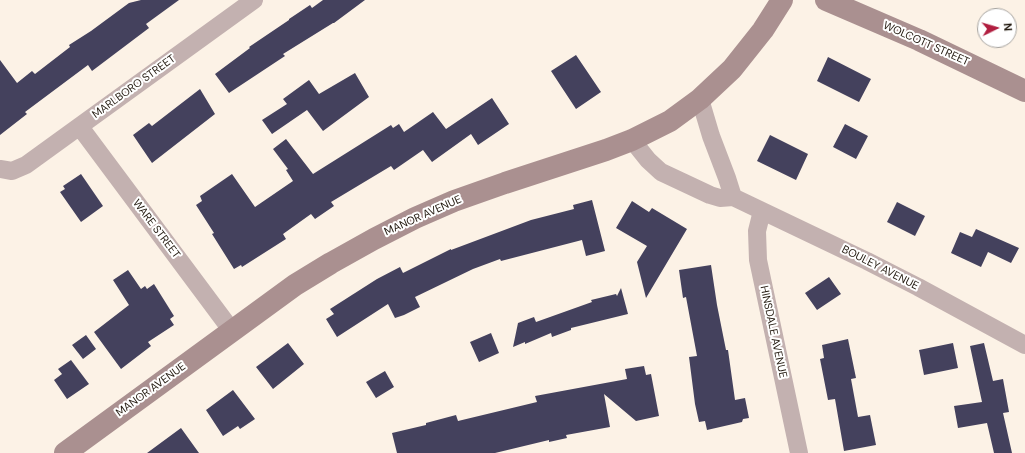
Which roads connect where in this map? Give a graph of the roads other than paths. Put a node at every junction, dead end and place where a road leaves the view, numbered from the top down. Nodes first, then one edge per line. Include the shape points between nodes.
1 (254, 0) edge
2 (782, 0) edge
3 (826, 0) edge
4 (1025, 91) edge
5 (700, 99) junction
6 (80, 127) junction
7 (632, 140) junction
8 (6, 170) edge
9 (732, 197) junction
10 (762, 211) junction
11 (232, 331) junction
12 (1025, 345) edge
13 (65, 453) edge
14 (798, 453) edge

1 - 6 street, MARLBORO STREET
2 - 5 main road, MANOR AVENUE via 746,52
3 - 4 main road, WOLCOTT STREET via 919,40
5 - 7 main road, MANOR AVENUE via 670,121
5 - 9 street via 712,140 728,178
6 - 8 street, MARLBORO STREET via 26,166
6 - 11 street, WARE STREET
7 - 9 street, BOULEY AVENUE via 661,172 710,196
7 - 11 main road, MANOR AVENUE via 478,192 415,218 312,274
9 - 10 street, BOULEY AVENUE
10 - 12 street, BOULEY AVENUE via 899,277
10 - 14 street, HINSDALE AVENUE via 757,231 758,260
11 - 13 main road, MANOR AVENUE

